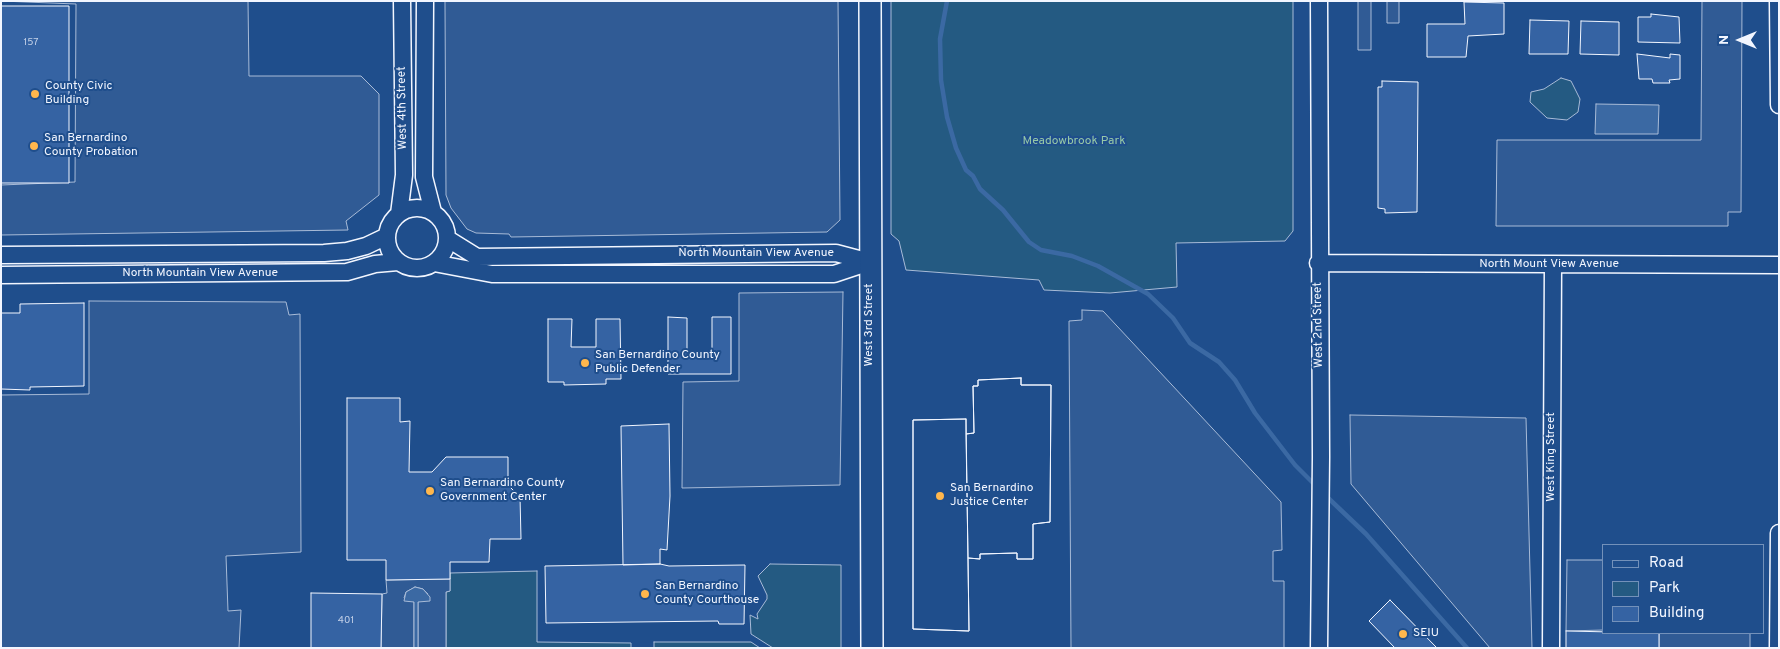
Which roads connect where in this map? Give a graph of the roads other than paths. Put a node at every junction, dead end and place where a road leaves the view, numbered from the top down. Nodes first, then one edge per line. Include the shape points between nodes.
1 (402, 1) edge
2 (424, 1) edge
3 (870, 1) edge
4 (1319, 1) edge
5 (1778, 1) edge
6 (1779, 105) edge
7 (433, 212) junction
8 (399, 214) junction
9 (387, 236) junction
10 (448, 239) junction
11 (1, 255) edge
12 (398, 262) junction
13 (870, 262) junction
14 (1318, 262) junction
15 (434, 263) junction
16 (1553, 265) junction
17 (1779, 265) edge
18 (1, 275) edge
19 (1779, 533) edge
20 (872, 648) edge
21 (1319, 648) edge
22 (1551, 648) edge
23 (1778, 648) edge

1 - 8 street, West 4th Street via 404,175
2 - 7 street, West 4th Street via 424,178
3 - 13 main road, West 3rd Street
4 - 14 street, West 2nd Street
5 - 6 street
7 - 8 street via 413,207
7 - 10 street via 444,224
8 - 9 street via 389,226
9 - 11 street, North Mountain View Avenue via 366,246 324,253
9 - 12 street via 392,255
10 - 13 street, North Mountain View Avenue via 477,257 836,253
10 - 15 street via 441,257
12 - 15 street via 416,268
12 - 18 street, North Mountain View Avenue via 375,264 348,272
13 - 15 street, North Mountain View Avenue via 834,274 492,274
13 - 20 main road, West 3rd Street
14 - 16 street, North Mount View Avenue
14 - 21 street, West 2nd Street
16 - 17 street, North Mount View Avenue
16 - 22 street, West King Street
19 - 23 street

